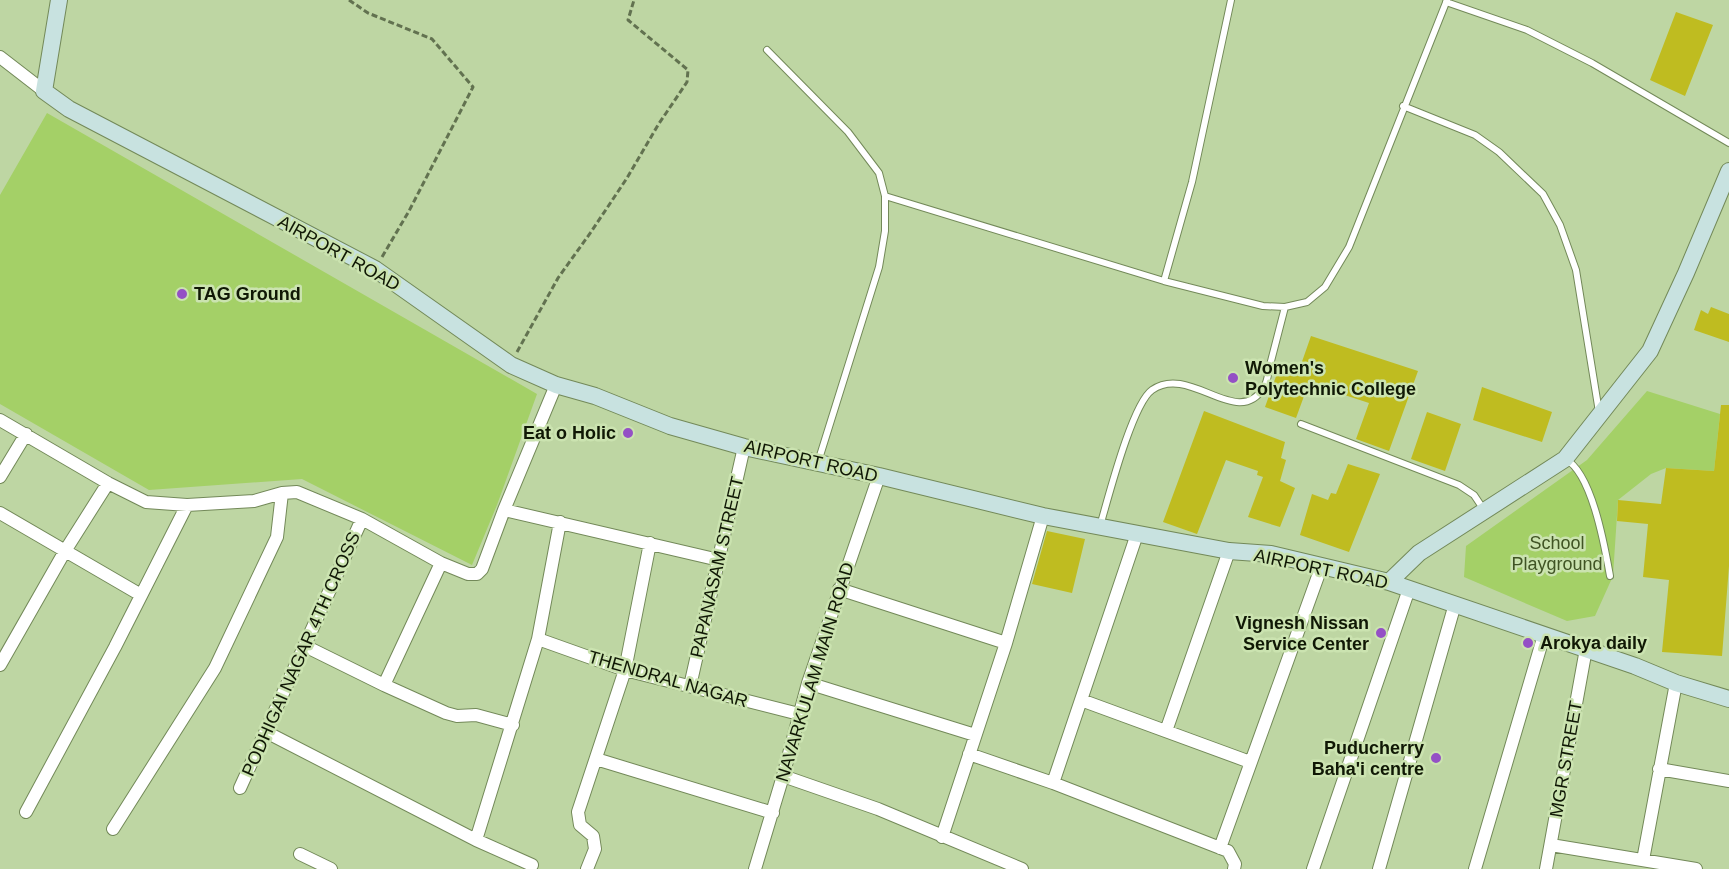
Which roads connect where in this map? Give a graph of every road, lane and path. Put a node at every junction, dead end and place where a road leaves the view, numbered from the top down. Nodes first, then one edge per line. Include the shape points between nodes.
1 (59, 0) edge
2 (350, 0) edge
3 (634, 0) edge
4 (1231, 0) edge
5 (1446, 1) edge
6 (767, 50) dead end
7 (0, 57) edge
8 (44, 91) junction
9 (1403, 106) junction
10 (1729, 143) edge
11 (1729, 171) edge
12 (885, 196) junction
13 (375, 269) junction
14 (1164, 281) junction
15 (1285, 307) junction
16 (511, 364) junction
17 (556, 385) junction
18 (1599, 415) junction
19 (0, 420) edge
20 (1300, 424) dead end
21 (26, 434) junction
22 (744, 447) junction
23 (1565, 459) junction
24 (818, 463) junction
25 (879, 476) junction
26 (0, 477) edge
27 (108, 483) junction
28 (282, 493) junction
29 (187, 505) junction
30 (504, 510) junction
31 (1485, 511) junction
32 (0, 513) edge
33 (1043, 516) junction
34 (362, 519) junction
35 (560, 522) junction
36 (1100, 527) junction
37 (1137, 534) junction
38 (650, 543) junction
39 (66, 551) junction
40 (1229, 552) junction
41 (719, 560) junction
42 (441, 563) junction
43 (1322, 566) junction
44 (1610, 576) dead end
45 (1389, 582) junction
46 (839, 589) junction
47 (1409, 589) junction
48 (141, 595) junction
49 (1455, 604) junction
50 (1544, 635) junction
51 (538, 639) junction
52 (1006, 643) junction
53 (305, 646) junction
54 (1586, 649) junction
55 (0, 665) edge
56 (625, 670) junction
57 (808, 683) junction
58 (1676, 683) junction
59 (384, 685) junction
60 (690, 686) junction
61 (1729, 699) edge
62 (1081, 700) junction
63 (799, 714) junction
64 (513, 725) junction
65 (1166, 731) junction
66 (266, 732) junction
67 (975, 735) junction
68 (969, 754) junction
69 (596, 759) junction
70 (1250, 762) junction
71 (1659, 769) junction
72 (783, 776) junction
73 (1729, 781) edge
74 (1053, 783) junction
75 (240, 788) dead end
76 (26, 812) dead end
77 (773, 813) junction
78 (113, 829) dead end
79 (942, 837) junction
80 (476, 840) junction
81 (1551, 845) junction
82 (1220, 848) junction
83 (300, 854) dead end
84 (1643, 860) junction
85 (532, 865) dead end
86 (331, 869) edge
87 (586, 869) edge
88 (755, 869) edge
89 (1022, 869) edge
90 (1234, 869) edge
91 (1313, 869) edge
92 (1379, 869) edge
93 (1475, 869) edge
94 (1546, 869) edge
95 (1695, 869) edge

1 - 8 street
2 - 13 path via 368,13 432,39 472,87
3 - 16 path via 628,20 688,70 687,82 558,278
4 - 14 lane via 1192,182
5 - 9 lane
5 - 10 lane via 1527,30
6 - 12 lane via 848,132 879,172
7 - 8 street
8 - 13 street, AIRPORT ROAD via 69,109
9 - 15 lane via 1349,247 1325,287 1307,302
9 - 18 lane via 1475,135 1543,194 1560,225 1575,270
11 - 18 street via 1650,351
12 - 14 lane
12 - 24 lane via 879,267
13 - 16 street, AIRPORT ROAD
14 - 15 lane via 1263,306
15 - 36 lane via 1265,386 1253,399 1240,404 1191,386 1166,382 1150,391 1137,409
16 - 17 street, AIRPORT ROAD
17 - 22 street, AIRPORT ROAD via 670,426
17 - 30 street
18 - 23 street
19 - 21 street
20 - 31 lane via 1459,485 1474,495
21 - 26 street
21 - 27 street
22 - 24 street, AIRPORT ROAD
22 - 41 street, PAPANASAM STREET
23 - 31 street
23 - 44 lane via 1575,466 1590,494
24 - 25 street, AIRPORT ROAD
25 - 33 street, AIRPORT ROAD
25 - 46 street, NAVARKULAM MAIN ROAD
27 - 29 street via 146,502
27 - 39 street
28 - 29 street via 254,501
28 - 34 street via 297,492
28 - 78 street via 277,537 215,668
29 - 48 street
30 - 35 street
30 - 42 street via 477,574
31 - 45 street via 1419,553
32 - 39 street
33 - 36 street, AIRPORT ROAD
33 - 52 street
34 - 42 street
34 - 53 street, PODHIGAI NAGAR 4TH CROSS
35 - 38 street
35 - 51 street
36 - 37 street, AIRPORT ROAD
37 - 40 street, AIRPORT ROAD
37 - 62 street
38 - 41 street
38 - 56 street
39 - 48 street
39 - 55 street
40 - 43 street, AIRPORT ROAD via 1271,555
40 - 65 street
41 - 60 street, PAPANASAM STREET
42 - 59 street
43 - 45 street, AIRPORT ROAD
43 - 70 street
45 - 47 street, AIRPORT ROAD
46 - 52 street
46 - 57 street, NAVARKULAM MAIN ROAD
47 - 49 street, AIRPORT ROAD
47 - 91 street
48 - 76 street
49 - 50 street, AIRPORT ROAD
49 - 92 street
50 - 54 street, AIRPORT ROAD
50 - 93 street
51 - 56 street, THENDRAL NAGAR
51 - 64 street
52 - 67 street
53 - 59 street
53 - 66 street, PODHIGAI NAGAR 4TH CROSS
54 - 58 street, AIRPORT ROAD
54 - 81 street, MGR STREET
56 - 60 street, THENDRAL NAGAR
56 - 69 street
57 - 63 street, NAVARKULAM MAIN ROAD
57 - 67 street
58 - 61 street, AIRPORT ROAD
58 - 71 street
59 - 64 street via 446,714 476,715
60 - 63 street, THENDRAL NAGAR
62 - 65 street
62 - 74 street
63 - 72 street, NAVARKULAM MAIN ROAD
64 - 80 street
65 - 70 street
66 - 75 street, PODHIGAI NAGAR 4TH CROSS
66 - 80 street
67 - 68 street
68 - 74 street
68 - 79 street
69 - 77 street
69 - 87 street via 578,812 580,825 593,836 595,849
70 - 82 street
71 - 73 street
71 - 84 street
72 - 77 street, NAVARKULAM MAIN ROAD
72 - 79 street via 878,809
74 - 82 street
77 - 88 street, NAVARKULAM MAIN ROAD
79 - 89 street
80 - 85 street
81 - 84 street
81 - 94 street, MGR STREET
82 - 90 street via 1228,851
83 - 86 street
84 - 95 street

